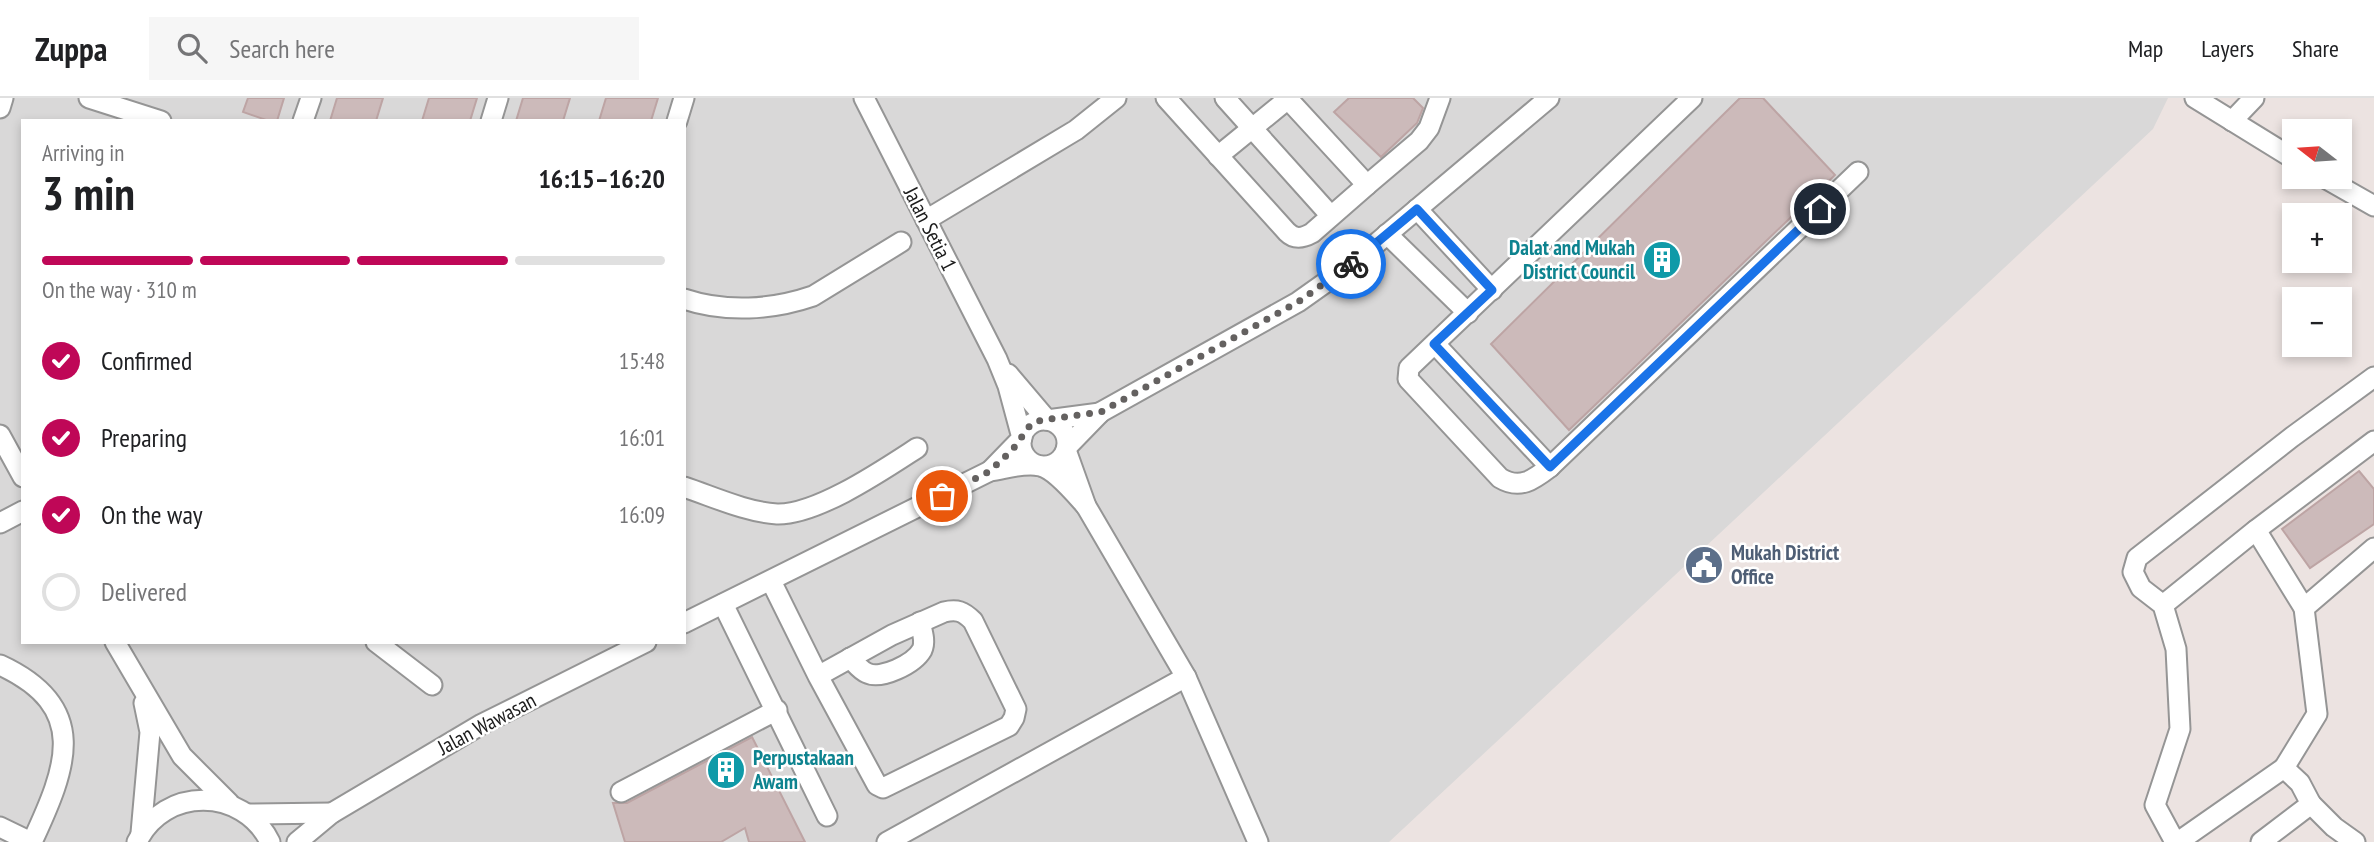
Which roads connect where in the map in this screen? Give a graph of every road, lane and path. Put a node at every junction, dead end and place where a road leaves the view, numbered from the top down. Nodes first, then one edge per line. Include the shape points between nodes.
1 (3, 98) edge
2 (89, 98) edge
3 (310, 98) edge
4 (498, 98) edge
5 (684, 98) edge
6 (864, 98) edge
7 (1116, 98) edge
8 (1166, 98) edge
9 (1225, 98) edge
10 (1288, 98) edge
11 (1440, 98) edge
12 (1549, 98) edge
13 (1692, 98) edge
14 (2195, 98) edge
15 (2255, 98) edge
16 (128, 104) edge
17 (0, 108) edge
18 (157, 119) edge
19 (304, 119) edge
20 (492, 119) edge
21 (678, 119) edge
22 (2232, 121) junction
23 (1252, 128) junction
24 (2282, 152) edge
25 (1218, 156) junction
26 (1858, 172) dead end
27 (1367, 186) junction
28 (2344, 189) edge
29 (2374, 206) edge
30 (1417, 209) junction
31 (1331, 216) junction
32 (926, 220) junction
33 (1387, 234) junction
34 (901, 242) dead end
35 (1492, 290) junction
36 (686, 305) edge
37 (1468, 313) junction
38 (1434, 344) junction
39 (996, 359) junction
40 (2374, 377) edge
41 (1101, 412) junction
42 (1047, 420) junction
43 (0, 435) edge
44 (1022, 438) junction
45 (917, 448) dead end
46 (1066, 448) junction
47 (2371, 450) edge
48 (1042, 466) junction
49 (1550, 467) junction
50 (990, 471) junction
51 (21, 473) edge
52 (686, 488) edge
53 (1086, 506) junction
54 (21, 512) edge
55 (0, 523) edge
56 (2256, 530) junction
57 (2374, 548) edge
58 (771, 581) junction
59 (723, 604) junction
60 (2163, 605) junction
61 (2304, 608) junction
62 (686, 622) edge
63 (920, 622) junction
64 (116, 644) edge
65 (379, 644) edge
66 (642, 644) edge
67 (849, 658) junction
68 (0, 665) edge
69 (818, 676) junction
70 (1186, 677) junction
71 (139, 685) junction
72 (432, 685) dead end
73 (777, 710) junction
74 (2284, 768) junction
75 (621, 792) dead end
76 (229, 803) junction
77 (2311, 804) junction
78 (332, 813) junction
79 (248, 814) junction
80 (827, 816) dead end
81 (0, 827) edge
82 (139, 837) edge
83 (32, 842) edge
84 (270, 842) edge
85 (298, 842) edge
86 (887, 842) edge
87 (1258, 842) edge
88 (2176, 842) edge
89 (2261, 842) edge
90 (2355, 842) edge

1 - 17 street
2 - 16 street
3 - 19 street
4 - 20 street
5 - 21 street
6 - 32 street, Jalan Setia 1
7 - 32 street via 1066,137
8 - 25 street
9 - 23 street
10 - 23 street
10 - 27 street
11 - 27 street via 1419,141
12 - 30 street
13 - 35 street
14 - 22 street
15 - 22 street
16 - 18 street
22 - 24 street
23 - 25 street
23 - 31 street
25 - 31 street via 1290,235 1303,238
26 - 49 street
27 - 31 street
28 - 29 street
30 - 33 street
30 - 35 street
32 - 39 street, Jalan Setia 1
33 - 37 street
33 - 41 street via 1298,302
34 - 36 street via 813,296 796,301 771,307
35 - 37 street
37 - 38 street
38 - 49 street
38 - 49 street via 1409,368 1408,379 1500,478 1522,484
39 - 42 street, Jalan Setia 1
39 - 44 street, Jalan Setia 1
40 - 60 street via 2137,558 2133,572 2141,588
41 - 42 street
41 - 46 street
42 - 44 street via 1031,424
42 - 46 street via 1065,432
43 - 51 street
44 - 48 street via 1028,460
44 - 50 street
45 - 52 street via 869,479 793,513 761,512
46 - 48 street via 1059,460
46 - 53 street
47 - 56 street
48 - 50 street
48 - 53 street
50 - 58 street
53 - 70 street
54 - 55 street
56 - 60 street
56 - 61 street
57 - 61 street
58 - 59 street
58 - 69 street
59 - 62 street
59 - 73 street
60 - 88 street via 2176,649 2180,729 2155,805
61 - 74 street via 2317,714
63 - 67 street
63 - 67 street via 922,650 907,663 872,675
63 - 69 street via 953,610 964,612 973,621 1016,709 1009,726 883,788 877,785
64 - 71 street
65 - 72 street
66 - 78 street, Jalan Wawasan via 482,724
67 - 69 street
68 - 83 street via 36,685 49,698 64,742 59,776
70 - 86 street
70 - 87 street
71 - 76 street via 182,755
71 - 82 street via 150,732
73 - 75 street
73 - 80 street
74 - 77 street via 2300,783
74 - 88 street
76 - 79 street
76 - 82 street via 204,799 180,803 158,815
77 - 89 street
77 - 90 street
78 - 79 street
78 - 85 street, Jalan Wawasan
79 - 84 street
81 - 83 street

